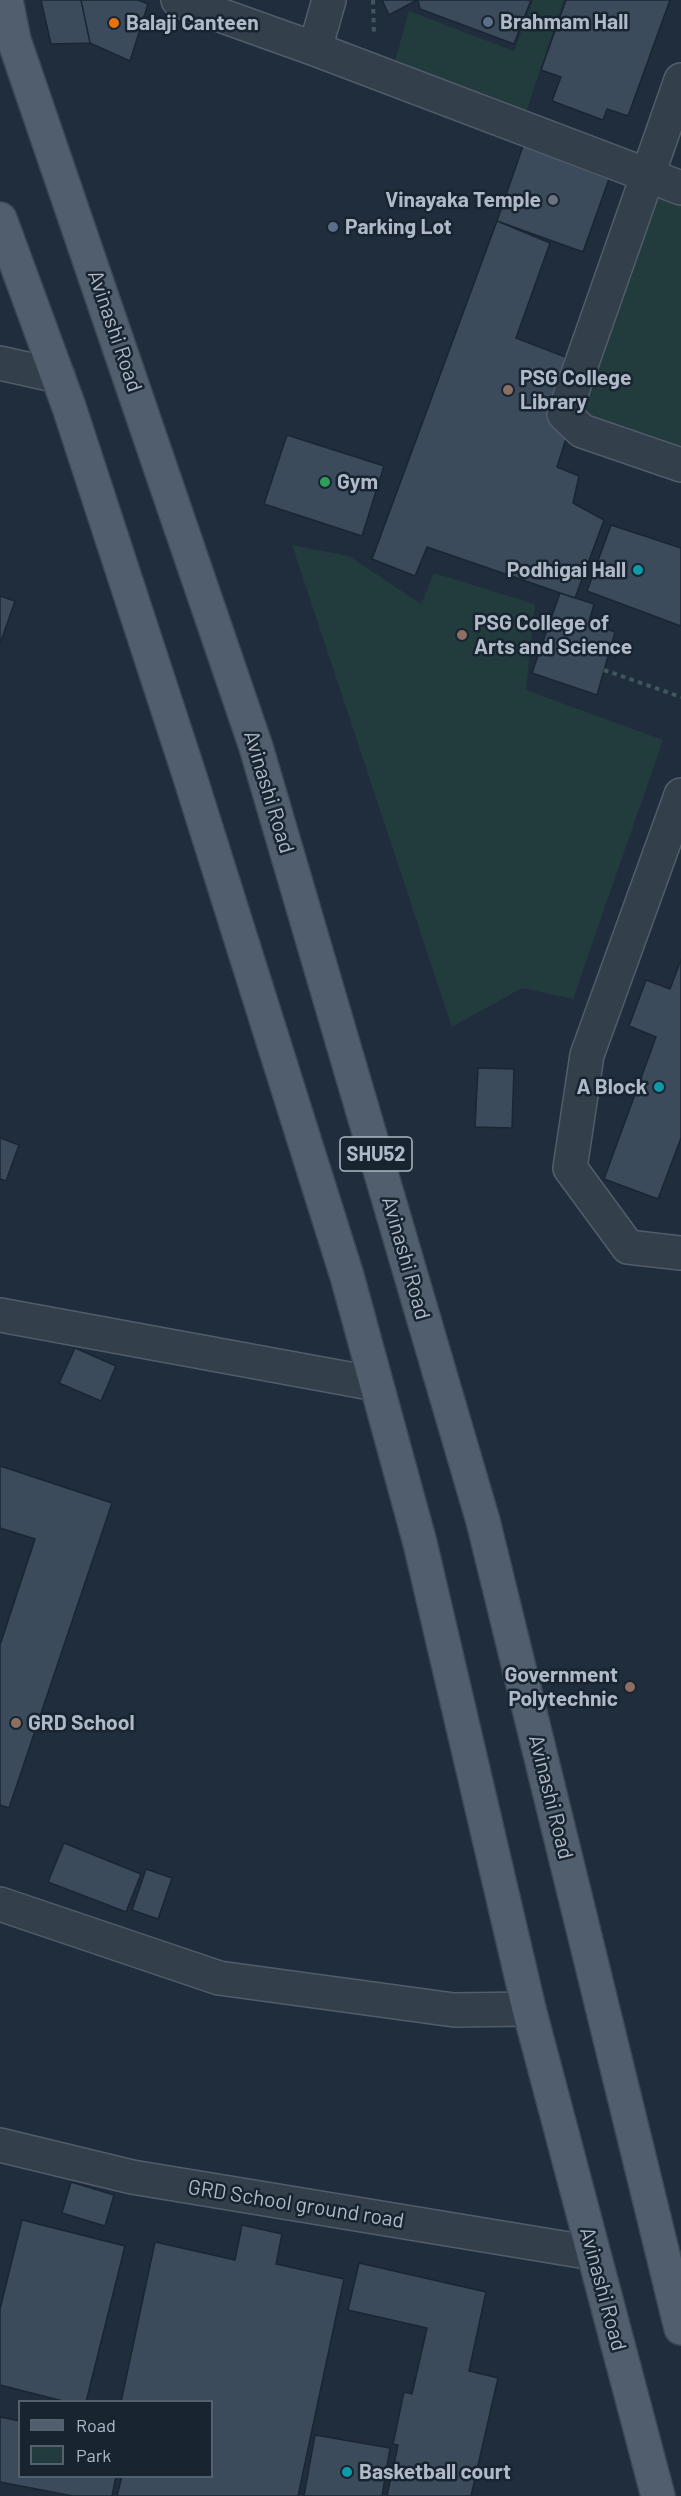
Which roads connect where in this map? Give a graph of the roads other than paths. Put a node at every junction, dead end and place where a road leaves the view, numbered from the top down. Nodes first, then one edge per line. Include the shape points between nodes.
1 (6, 0) edge
2 (178, 0) edge
3 (329, 0) edge
4 (315, 49) junction
5 (681, 80) edge
6 (649, 177) junction
7 (681, 188) edge
8 (0, 219) edge
9 (0, 363) edge
10 (58, 376) junction
11 (681, 465) edge
12 (681, 795) edge
13 (681, 1253) edge
14 (0, 1314) edge
15 (376, 1384) junction
16 (0, 1904) edge
17 (529, 2009) junction
18 (0, 2145) edge
19 (593, 2253) junction
20 (681, 2328) edge
21 (658, 2496) edge

1 - 20 main road, Avinashi Road / SHU52 via 14,40 256,747 476,1498
2 - 4 street
3 - 4 street
4 - 6 street
5 - 6 street
6 - 7 street
6 - 11 street via 564,414 582,431
8 - 10 main road, Avinashi Road / SHU52
9 - 10 street
10 - 15 main road, Avinashi Road / SHU52 via 347,1276
12 - 13 street via 587,1055 570,1168 628,1247
14 - 15 street
15 - 17 main road, Avinashi Road / SHU52 via 420,1543
16 - 17 street via 219,1978 453,2010
17 - 19 main road, Avinashi Road / SHU52
18 - 19 street, GRD School ground road via 132,2177
19 - 21 main road, Avinashi Road / SHU52

